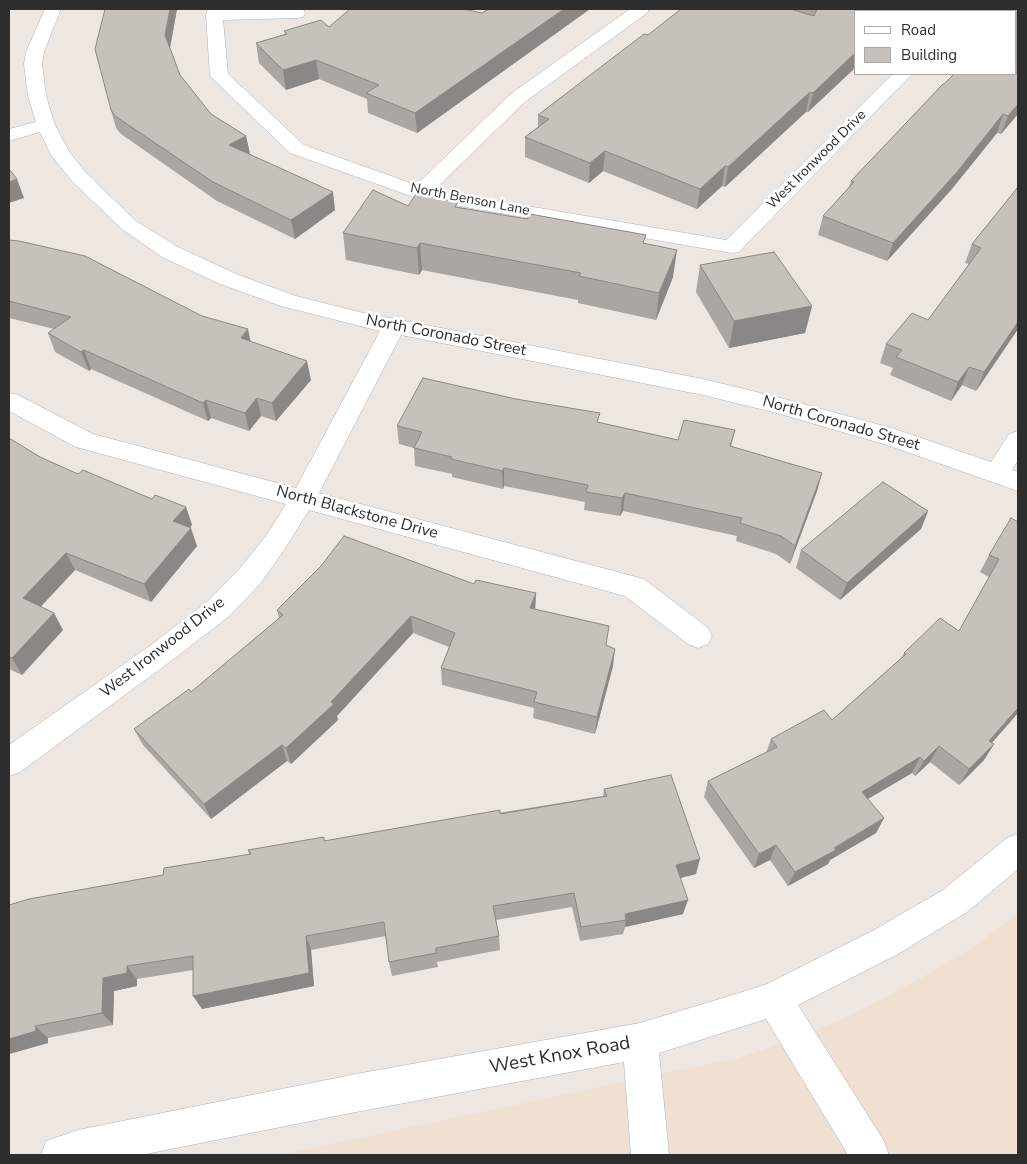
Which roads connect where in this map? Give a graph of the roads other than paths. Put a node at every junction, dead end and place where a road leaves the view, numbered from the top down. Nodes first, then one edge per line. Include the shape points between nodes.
1 (53, 9) edge
2 (641, 9) edge
3 (215, 12) edge
4 (297, 13) dead end
5 (903, 75) edge
6 (46, 126) junction
7 (9, 135) edge
8 (419, 193) junction
9 (731, 246) joint
10 (394, 326) junction
11 (9, 401) edge
12 (1018, 440) edge
13 (1008, 477) edge
14 (302, 499) junction
15 (698, 636) dead end
16 (9, 762) edge
17 (1018, 849) edge
18 (774, 998) junction
19 (640, 1042) junction
20 (60, 1155) edge
21 (650, 1155) edge
22 (870, 1155) edge

1 - 6 street, North Coronado Street via 33,64 36,96
2 - 8 street via 519,98
3 - 4 street
3 - 8 street, North Benson Lane via 219,76 297,149
5 - 9 street, West Ironwood Drive
6 - 7 street
6 - 10 street, North Coronado Street via 61,155 79,177 129,225 170,252 289,302
8 - 9 street, North Benson Lane
10 - 13 street, North Coronado Street via 777,404 895,438
10 - 14 street, West Ironwood Drive
11 - 14 street, North Blackstone Drive via 85,441
12 - 13 street
14 - 15 street, North Blackstone Drive via 634,587
14 - 16 street, West Ironwood Drive via 276,543 218,609
17 - 18 street, West Knox Road via 946,906 886,942
18 - 19 street, West Knox Road
18 - 22 street
19 - 20 street, West Knox Road via 356,1093
19 - 21 street

